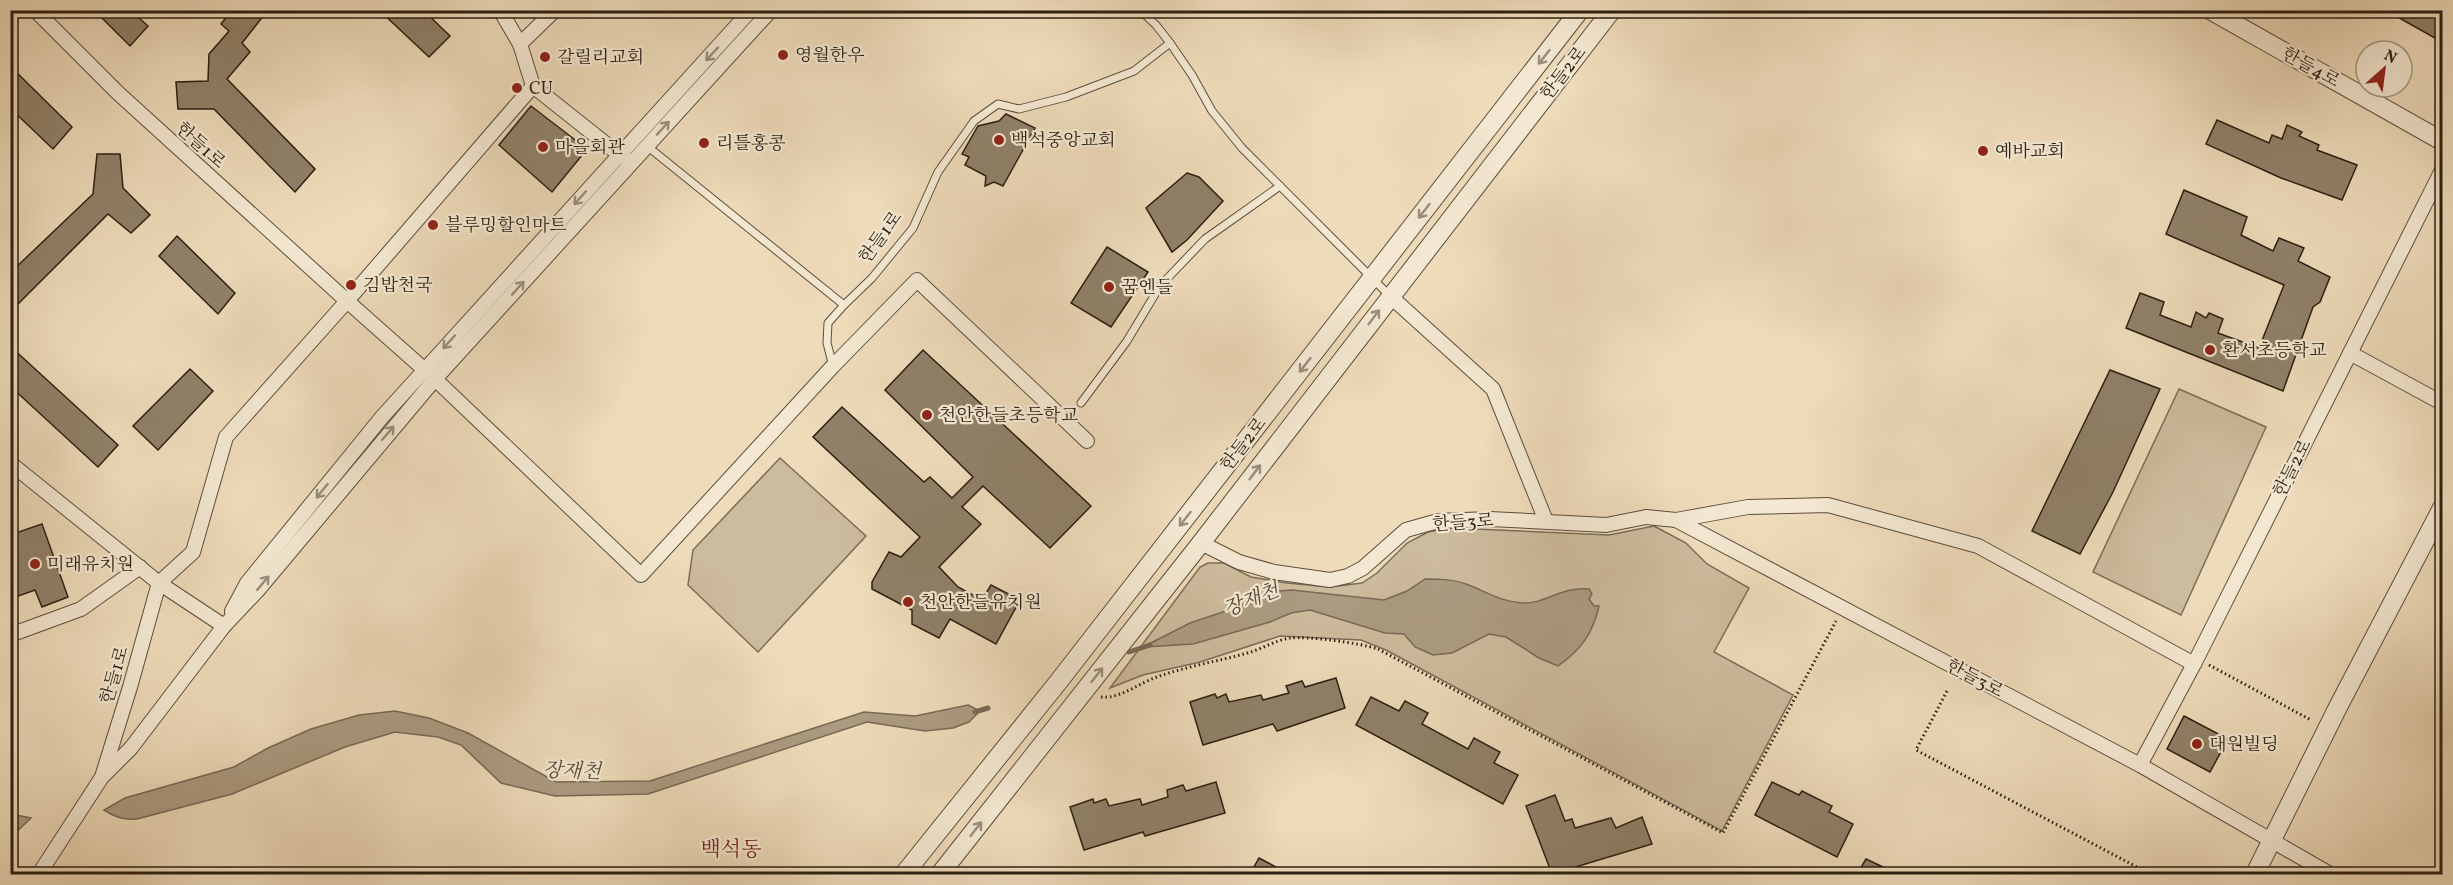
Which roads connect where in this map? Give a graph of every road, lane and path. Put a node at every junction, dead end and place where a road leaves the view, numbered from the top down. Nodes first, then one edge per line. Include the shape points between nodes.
1 (35, 10) edge
2 (500, 10) edge
3 (555, 10) edge
4 (751, 10) edge
5 (771, 10) edge
6 (1140, 10) edge
7 (1580, 10) edge
8 (1612, 10) edge
9 (2210, 10) edge
10 (1170, 43) junction
11 (520, 44) junction
12 (534, 86) junction
13 (2442, 141) edge
14 (646, 146) junction
15 (625, 158) junction
16 (2442, 170) edge
17 (1280, 186) junction
18 (1372, 278) junction
19 (1390, 296) junction
20 (347, 302) junction
21 (844, 304) junction
22 (2350, 353) junction
23 (833, 366) junction
24 (430, 375) junction
25 (1081, 403) dead end
26 (2442, 403) edge
27 (1087, 441) dead end
28 (10, 463) edge
29 (2442, 508) edge
30 (1676, 520) junction
31 (1546, 521) junction
32 (1201, 543) junction
33 (140, 567) junction
34 (159, 583) junction
35 (1842, 608) junction
36 (224, 626) junction
37 (10, 635) edge
38 (2195, 661) junction
39 (1947, 691) dead end
40 (1082, 694) junction
41 (2327, 728) junction
42 (2140, 765) junction
43 (102, 777) junction
44 (2272, 840) junction
45 (39, 874) edge
46 (904, 874) edge
47 (939, 874) edge
48 (2150, 874) edge
49 (2255, 874) edge
50 (2331, 874) edge

1 - 20 street, 한들1로 via 118,93
2 - 11 street
3 - 11 street
4 -> 15 street, 한들1로
14 -> 5 street, 한들1로
6 - 10 lane
7 -> 18 street, 한들2로
8 - 19 street, 한들2로
9 - 13 street, 한들4로
10 - 17 lane via 1212,111
10 - 21 lane, 한들1로 via 1134,71 1066,97 1020,109 998,105 974,121 938,172 913,228 872,278
11 - 12 street
12 - 15 street
12 - 20 street
14 - 15 street, 한들1로
14 - 21 lane
15 - 24 street, 한들1로
16 - 22 street, 한들2로
17 - 18 lane
17 - 25 lane via 1205,239 1160,286
18 - 19 lane
18 -> 46 street, 한들2로
19 - 31 street via 1493,389
32 -> 19 street, 한들2로
20 - 24 street, 한들1로
20 - 34 street via 226,437 192,552
21 - 23 lane, 한들1로 via 828,323 827,343
22 - 26 street
22 - 38 street, 한들2로
23 - 24 street via 641,575
23 - 27 street via 917,280
24 - 36 street, 한들1로 via 258,590
28 - 33 street
29 - 41 street
30 - 31 street, 한들3로 via 1646,517 1606,525
30 - 35 street, 한들3로
30 - 38 street, 한들3로 via 1748,507 1828,505 1910,527 1978,546
31 - 32 street, 한들3로 via 1438,521 1406,530 1363,568 1330,579 1274,572 1239,562
40 -> 32 street, 한들2로
33 - 34 street
33 - 37 street via 81,609
34 - 36 street
34 - 43 street, 한들1로
35 - 40 path via 1723,833 1364,644 1290,638 1158,676 1108,698
35 - 42 street, 한들3로
36 - 43 street, 한들1로 via 131,748
38 - 41 path
38 - 42 street, 한들2로
39 - 48 path via 1916,750
47 -> 40 street, 한들2로
41 - 44 street
42 - 44 street, 한들3로
43 - 45 street, 한들1로
44 - 49 street
44 - 50 street, 한들3로

